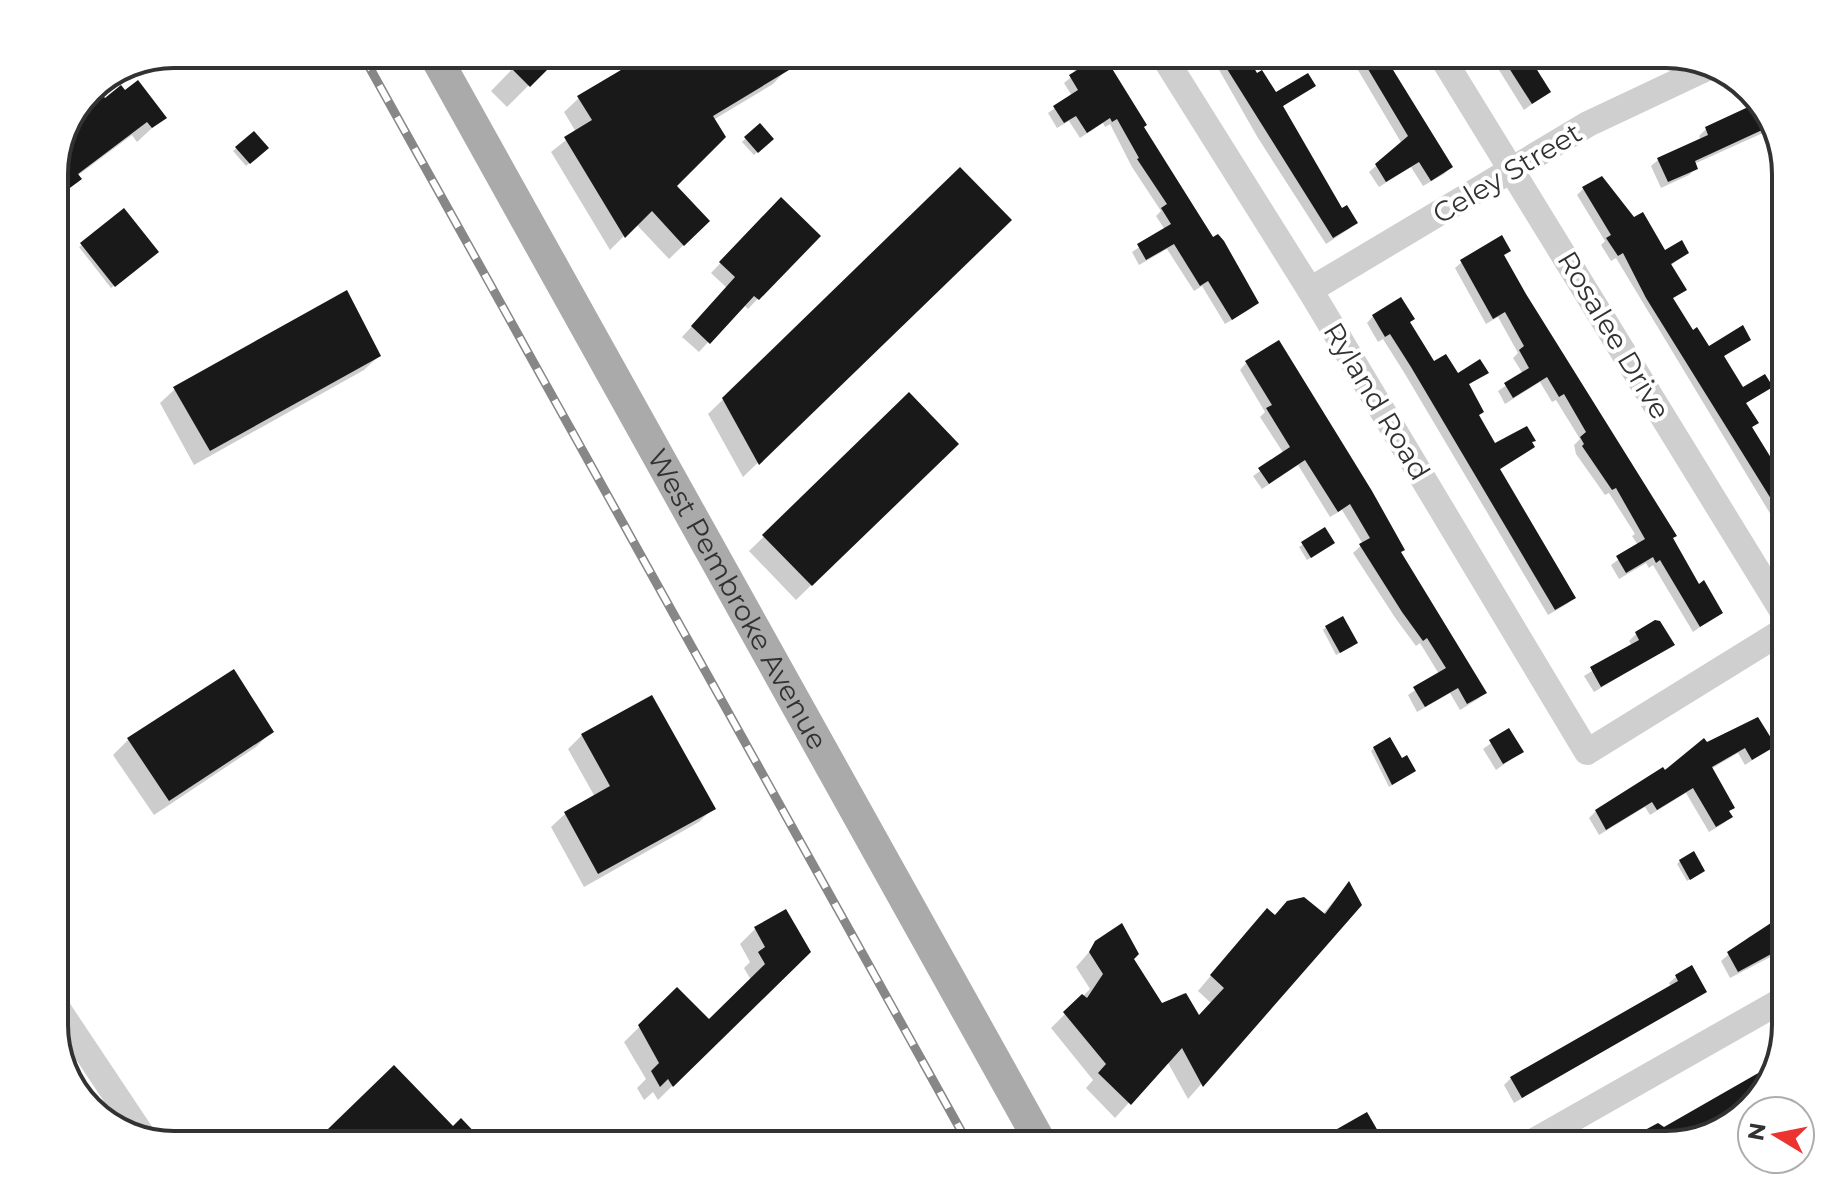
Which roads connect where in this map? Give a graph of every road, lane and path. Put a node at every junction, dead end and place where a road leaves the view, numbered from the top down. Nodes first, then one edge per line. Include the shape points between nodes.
1 (442, 68) edge
2 (1171, 68) edge
3 (1449, 68) edge
4 (1696, 73) edge
5 (1512, 169) junction
6 (1310, 290) junction
7 (1772, 594) edge
8 (1772, 638) edge
9 (1772, 1006) edge
10 (68, 1024) edge
11 (134, 1122) edge
12 (1034, 1131) edge
13 (1552, 1131) edge

1 - 12 main road, West Pembroke Avenue
2 - 6 street, Ryland Road
3 - 5 street, Rosalee Drive
4 - 5 street, Celey Street via 1588,124
5 - 6 street, Celey Street
5 - 7 street, Rosalee Drive
6 - 8 street, Ryland Road via 1587,752
9 - 13 street
10 - 11 street

